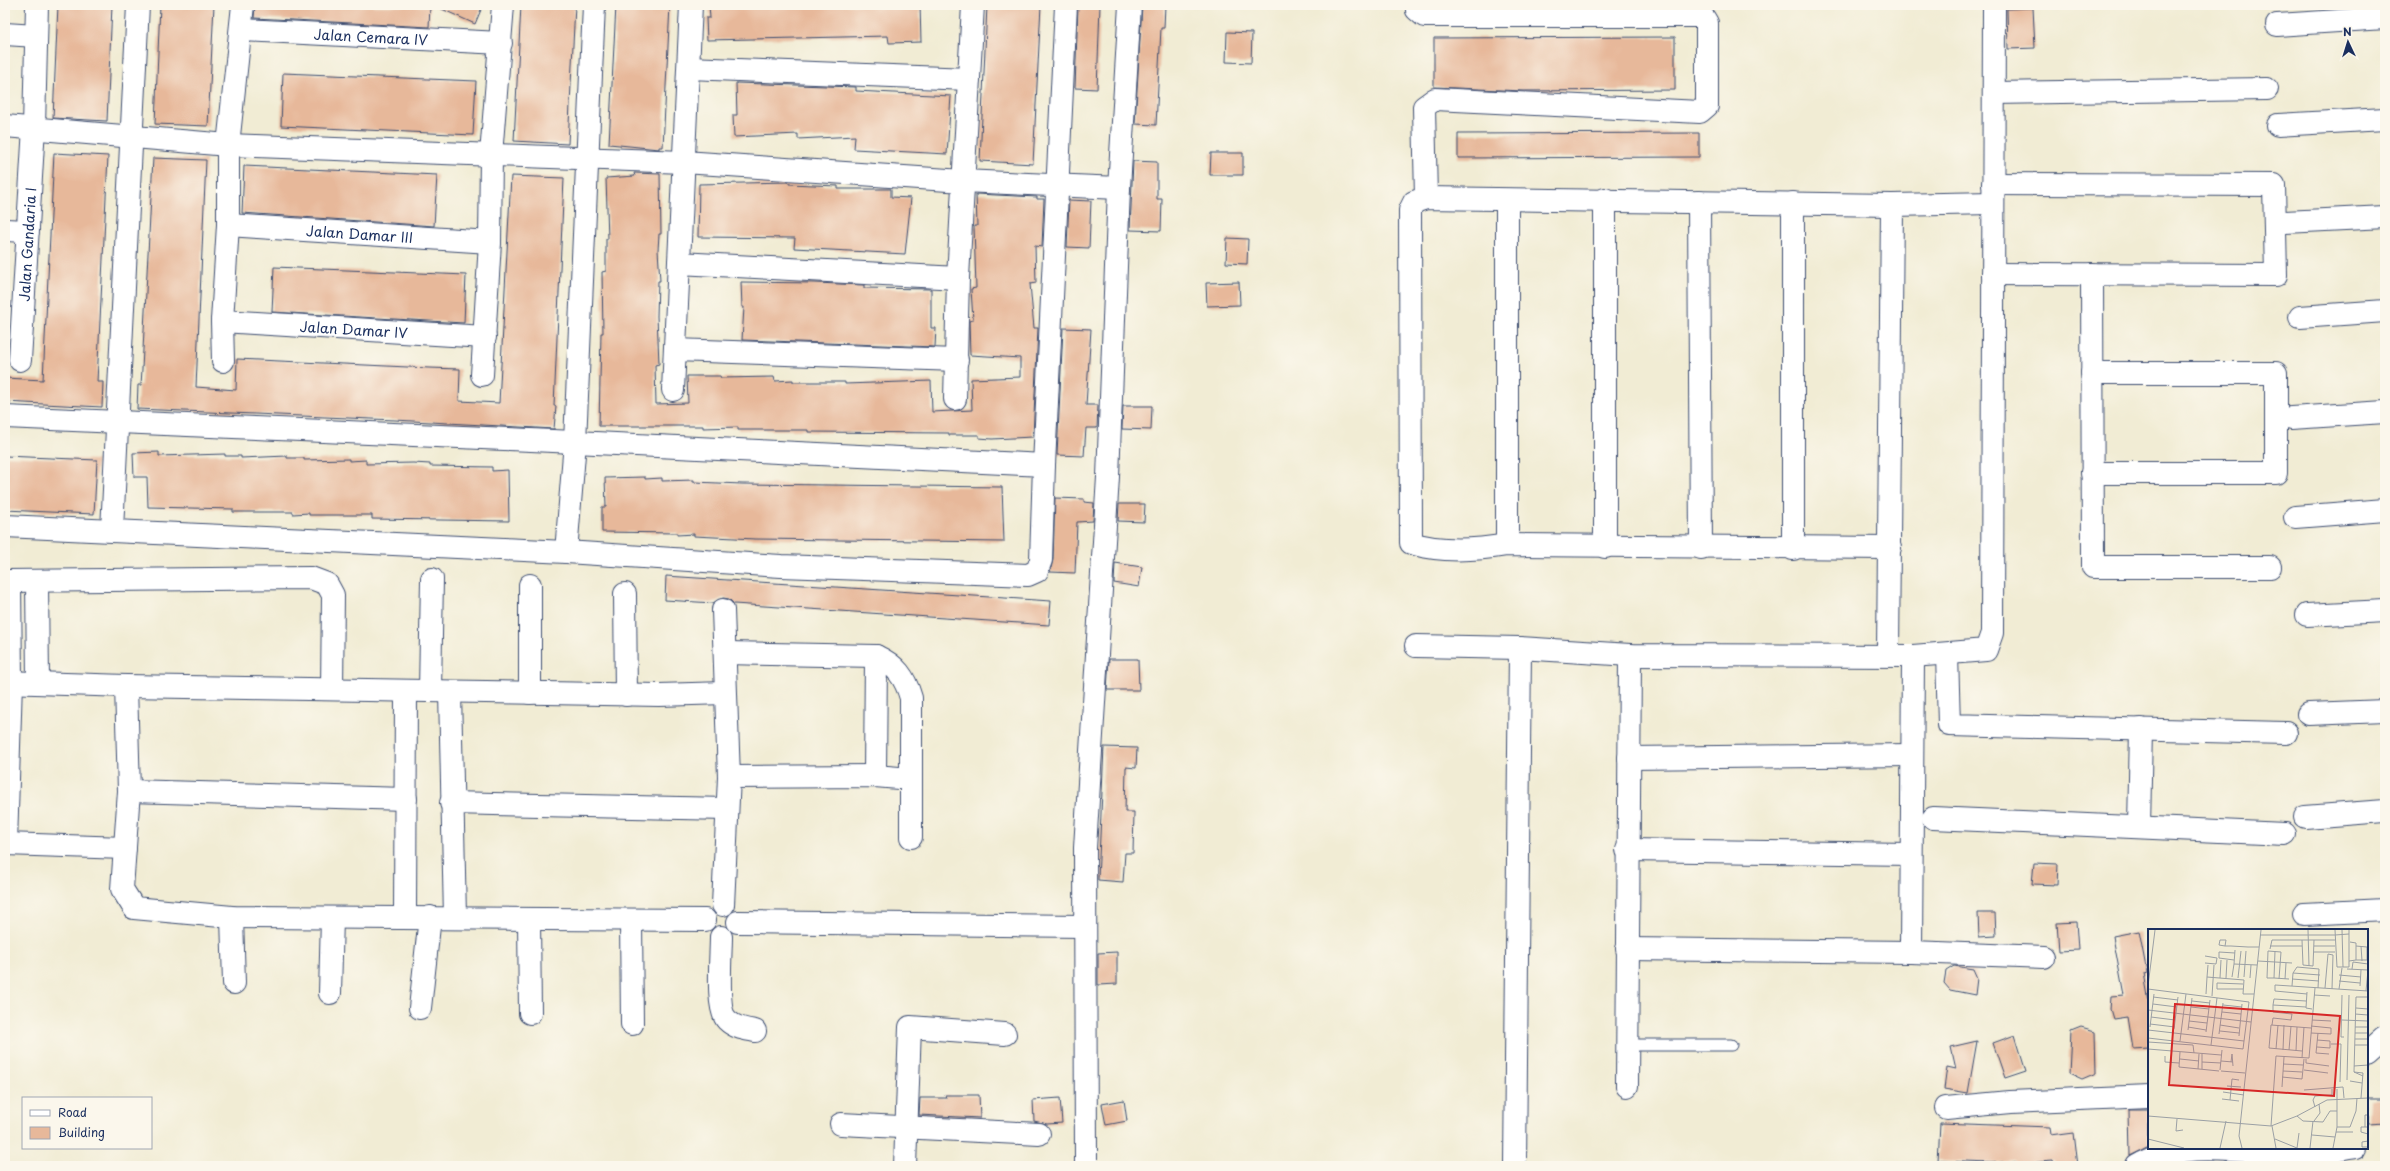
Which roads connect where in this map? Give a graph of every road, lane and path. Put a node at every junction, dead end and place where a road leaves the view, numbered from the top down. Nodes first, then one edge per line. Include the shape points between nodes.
1 (37, 5) edge
2 (138, 5) edge
3 (243, 5) edge
4 (503, 5) edge
5 (594, 5) edge
6 (691, 5) edge
7 (973, 5) edge
8 (1066, 5) edge
9 (1130, 5) edge
10 (1418, 5) edge
11 (1994, 5) edge
12 (2385, 18) edge
13 (2277, 25) dead end
14 (242, 30) junction
15 (5, 34) edge
16 (36, 36) junction
17 (501, 43) junction
18 (689, 68) junction
19 (969, 79) junction
20 (2267, 89) dead end
21 (1994, 93) junction
22 (2385, 119) edge
23 (5, 126) edge
24 (2278, 126) dead end
25 (34, 127) junction
26 (131, 138) junction
27 (228, 145) junction
28 (492, 155) junction
29 (586, 160) junction
30 (684, 162) junction
31 (963, 181) junction
32 (1059, 185) junction
33 (1119, 188) junction
34 (1993, 193) junction
35 (1426, 198) junction
36 (1605, 199) junction
37 (1507, 200) junction
38 (1699, 202) junction
39 (1793, 203) junction
40 (1892, 205) junction
41 (2385, 217) edge
42 (2286, 222) dead end
43 (228, 225) junction
44 (5, 230) edge
45 (28, 231) junction
46 (490, 242) junction
47 (680, 263) junction
48 (1993, 274) junction
49 (2092, 274) junction
50 (958, 278) junction
51 (2385, 311) edge
52 (2300, 317) dead end
53 (222, 321) junction
54 (14, 327) edge
55 (485, 338) junction
56 (675, 350) junction
57 (20, 360) dead end
58 (957, 360) junction
59 (223, 361) dead end
60 (2092, 373) junction
61 (482, 375) dead end
62 (673, 390) dead end
63 (955, 399) dead end
64 (2385, 412) edge
65 (5, 417) edge
66 (2291, 418) dead end
67 (118, 423) junction
68 (575, 442) junction
69 (1044, 465) junction
70 (2092, 473) junction
71 (2385, 510) edge
72 (2296, 516) dead end
73 (5, 526) edge
74 (112, 530) junction
75 (1507, 545) junction
76 (1605, 547) junction
77 (1701, 548) junction
78 (1890, 548) junction
79 (1793, 549) junction
80 (566, 552) junction
81 (2270, 567) dead end
82 (432, 579) dead end
83 (7, 581) edge
84 (37, 581) junction
85 (530, 585) dead end
86 (625, 594) dead end
87 (723, 610) dead end
88 (2385, 611) edge
89 (2307, 615) dead end
90 (1416, 646) dead end
91 (1520, 648) junction
92 (725, 653) junction
93 (1947, 654) junction
94 (1630, 655) junction
95 (1888, 655) junction
96 (876, 656) junction
97 (1913, 656) junction
98 (8, 682) edge
99 (38, 682) junction
100 (126, 686) junction
101 (332, 689) junction
102 (406, 691) junction
103 (440, 692) junction
104 (725, 692) junction
105 (530, 693) junction
106 (626, 695) junction
107 (2385, 710) edge
108 (2308, 714) dead end
109 (2141, 729) junction
110 (2286, 733) dead end
111 (1912, 755) junction
112 (1629, 758) junction
113 (875, 776) junction
114 (729, 777) junction
115 (911, 778) junction
116 (129, 791) junction
117 (406, 799) junction
118 (451, 803) junction
119 (728, 809) junction
120 (2385, 811) edge
121 (2305, 817) dead end
122 (1934, 818) dead end
123 (2139, 827) junction
124 (2285, 834) dead end
125 (911, 837) dead end
126 (6, 844) edge
127 (125, 848) junction
128 (1627, 850) junction
129 (1910, 854) junction
130 (722, 905) junction
131 (2385, 910) edge
132 (2304, 914) dead end
133 (232, 916) junction
134 (406, 917) junction
135 (430, 917) junction
136 (455, 917) junction
137 (332, 918) junction
138 (529, 919) junction
139 (631, 920) junction
140 (705, 920) junction
141 (738, 922) junction
142 (1085, 926) junction
143 (721, 937) junction
144 (1627, 948) junction
145 (1911, 952) junction
146 (2044, 957) dead end
147 (234, 983) dead end
148 (330, 994) dead end
149 (420, 1008) dead end
150 (530, 1013) dead end
151 (632, 1024) dead end
152 (755, 1031) dead end
153 (1005, 1034) dead end
154 (2385, 1038) edge
155 (1627, 1045) junction
156 (1731, 1046) dead end
157 (2368, 1053) edge
158 (1627, 1086) dead end
159 (2148, 1096) edge
160 (1946, 1108) dead end
161 (841, 1124) dead end
162 (908, 1128) junction
163 (1039, 1134) dead end
164 (2351, 1149) edge
165 (2305, 1161) edge
166 (905, 1166) edge
167 (1086, 1166) edge
168 (1515, 1166) edge
169 (2136, 1166) edge

1 - 16 street, Jalan Gandaria I
2 - 26 street
3 - 14 street
4 - 17 street
5 - 29 street
6 - 18 street
7 - 19 street
8 - 32 street
9 - 33 street
10 - 35 street via 1417,10 1424,16 1699,16 1707,23 1707,106 1700,112 1435,99 1424,107
11 - 21 street
12 - 13 street
14 - 17 street, Jalan Cemara IV
14 - 27 street
15 - 16 street
16 - 25 street, Jalan Gandaria I
17 - 28 street
18 - 19 street
18 - 30 street
19 - 31 street
20 - 21 street
21 - 34 street
22 - 24 street
23 - 25 street
25 - 26 street
25 - 45 street, Jalan Gandaria I
26 - 27 street
26 - 67 street
27 - 28 street
27 - 43 street
28 - 29 street
28 - 46 street
29 - 30 street
29 - 68 street
30 - 31 street
30 - 47 street
31 - 32 street
31 - 50 street
32 - 33 street
32 - 69 street
33 - 142 street via 1108,477 1088,772
34 - 40 street
34 - 48 street
34 - 49 street via 2274,185 2276,275
35 - 37 street
35 - 75 street via 1414,202 1410,210 1411,543 1425,547
36 - 37 street
36 - 38 street
36 - 76 street
37 - 75 street
38 - 39 street
38 - 77 street
39 - 40 street
39 - 79 street
40 - 78 street
41 - 42 street
43 - 46 street, Jalan Damar III
43 - 53 street
44 - 45 street
45 - 54 street, Jalan Gandaria I
46 - 55 street
47 - 50 street
47 - 56 street
48 - 49 street
48 - 93 street via 1992,633 1986,650
49 - 60 street
50 - 58 street
51 - 52 street
53 - 55 street, Jalan Damar IV
53 - 59 street
54 - 57 street, Jalan Gandaria I
55 - 61 street
56 - 58 street
56 - 62 street
58 - 63 street
60 - 70 street
60 - 70 street via 2276,373 2276,473
64 - 66 street
65 - 67 street
67 - 68 street
67 - 74 street
68 - 69 street
68 - 80 street
69 - 80 street via 1041,560 1037,571 1028,575 781,566
70 - 81 street via 2092,567
71 - 72 street
73 - 74 street
74 - 80 street
75 - 76 street
76 - 77 street
77 - 79 street
78 - 79 street
78 - 95 street
82 - 103 street
83 - 84 street
83 - 98 street
84 - 99 street
84 - 101 street via 311,578 326,584 333,595
85 - 105 street
86 - 106 street
87 - 92 street
88 - 89 street
90 - 91 street
91 - 94 street
91 - 168 street
92 - 96 street
92 - 104 street
93 - 97 street
93 - 109 street via 1949,725
94 - 95 street
94 - 112 street
95 - 97 street
96 - 113 street
96 - 115 street via 897,669 906,681 911,698
97 - 111 street
98 - 99 street
98 - 126 street
99 - 100 street
100 - 101 street
100 - 116 street
101 - 102 street
102 - 103 street
102 - 117 street
103 - 105 street
103 - 118 street
104 - 106 street
104 - 114 street
105 - 106 street
107 - 108 street
109 - 110 street
109 - 123 street
111 - 112 street
111 - 129 street
112 - 128 street
113 - 114 street
113 - 115 street
114 - 119 street
115 - 125 street
116 - 117 street
116 - 127 street
117 - 134 street
118 - 119 street
118 - 136 street
119 - 130 street
120 - 121 street
122 - 123 street
123 - 124 street
126 - 127 street
127 - 133 street via 122,889 134,908
128 - 129 street
128 - 144 street
129 - 145 street
130 - 140 street via 708,912
130 - 141 street via 730,907
131 - 132 street
133 - 137 street
133 - 147 street
134 - 135 street
134 - 137 street
135 - 136 street
135 - 149 street
136 - 138 street
137 - 148 street
138 - 139 street
138 - 150 street
139 - 140 street
139 - 151 street
140 - 143 street via 710,932
141 - 142 street
141 - 143 street via 729,936
142 - 167 street
143 - 152 street via 721,1008 726,1019 737,1028
144 - 145 street
144 - 155 street
145 - 146 street
153 - 162 street via 910,1027
154 - 157 street
155 - 156 lane
155 - 158 street
159 - 160 street via 2010,1102
161 - 162 street
162 - 163 street
162 - 166 street
164 - 165 street
165 - 169 street via 2254,1150 2206,1150 2161,1154

